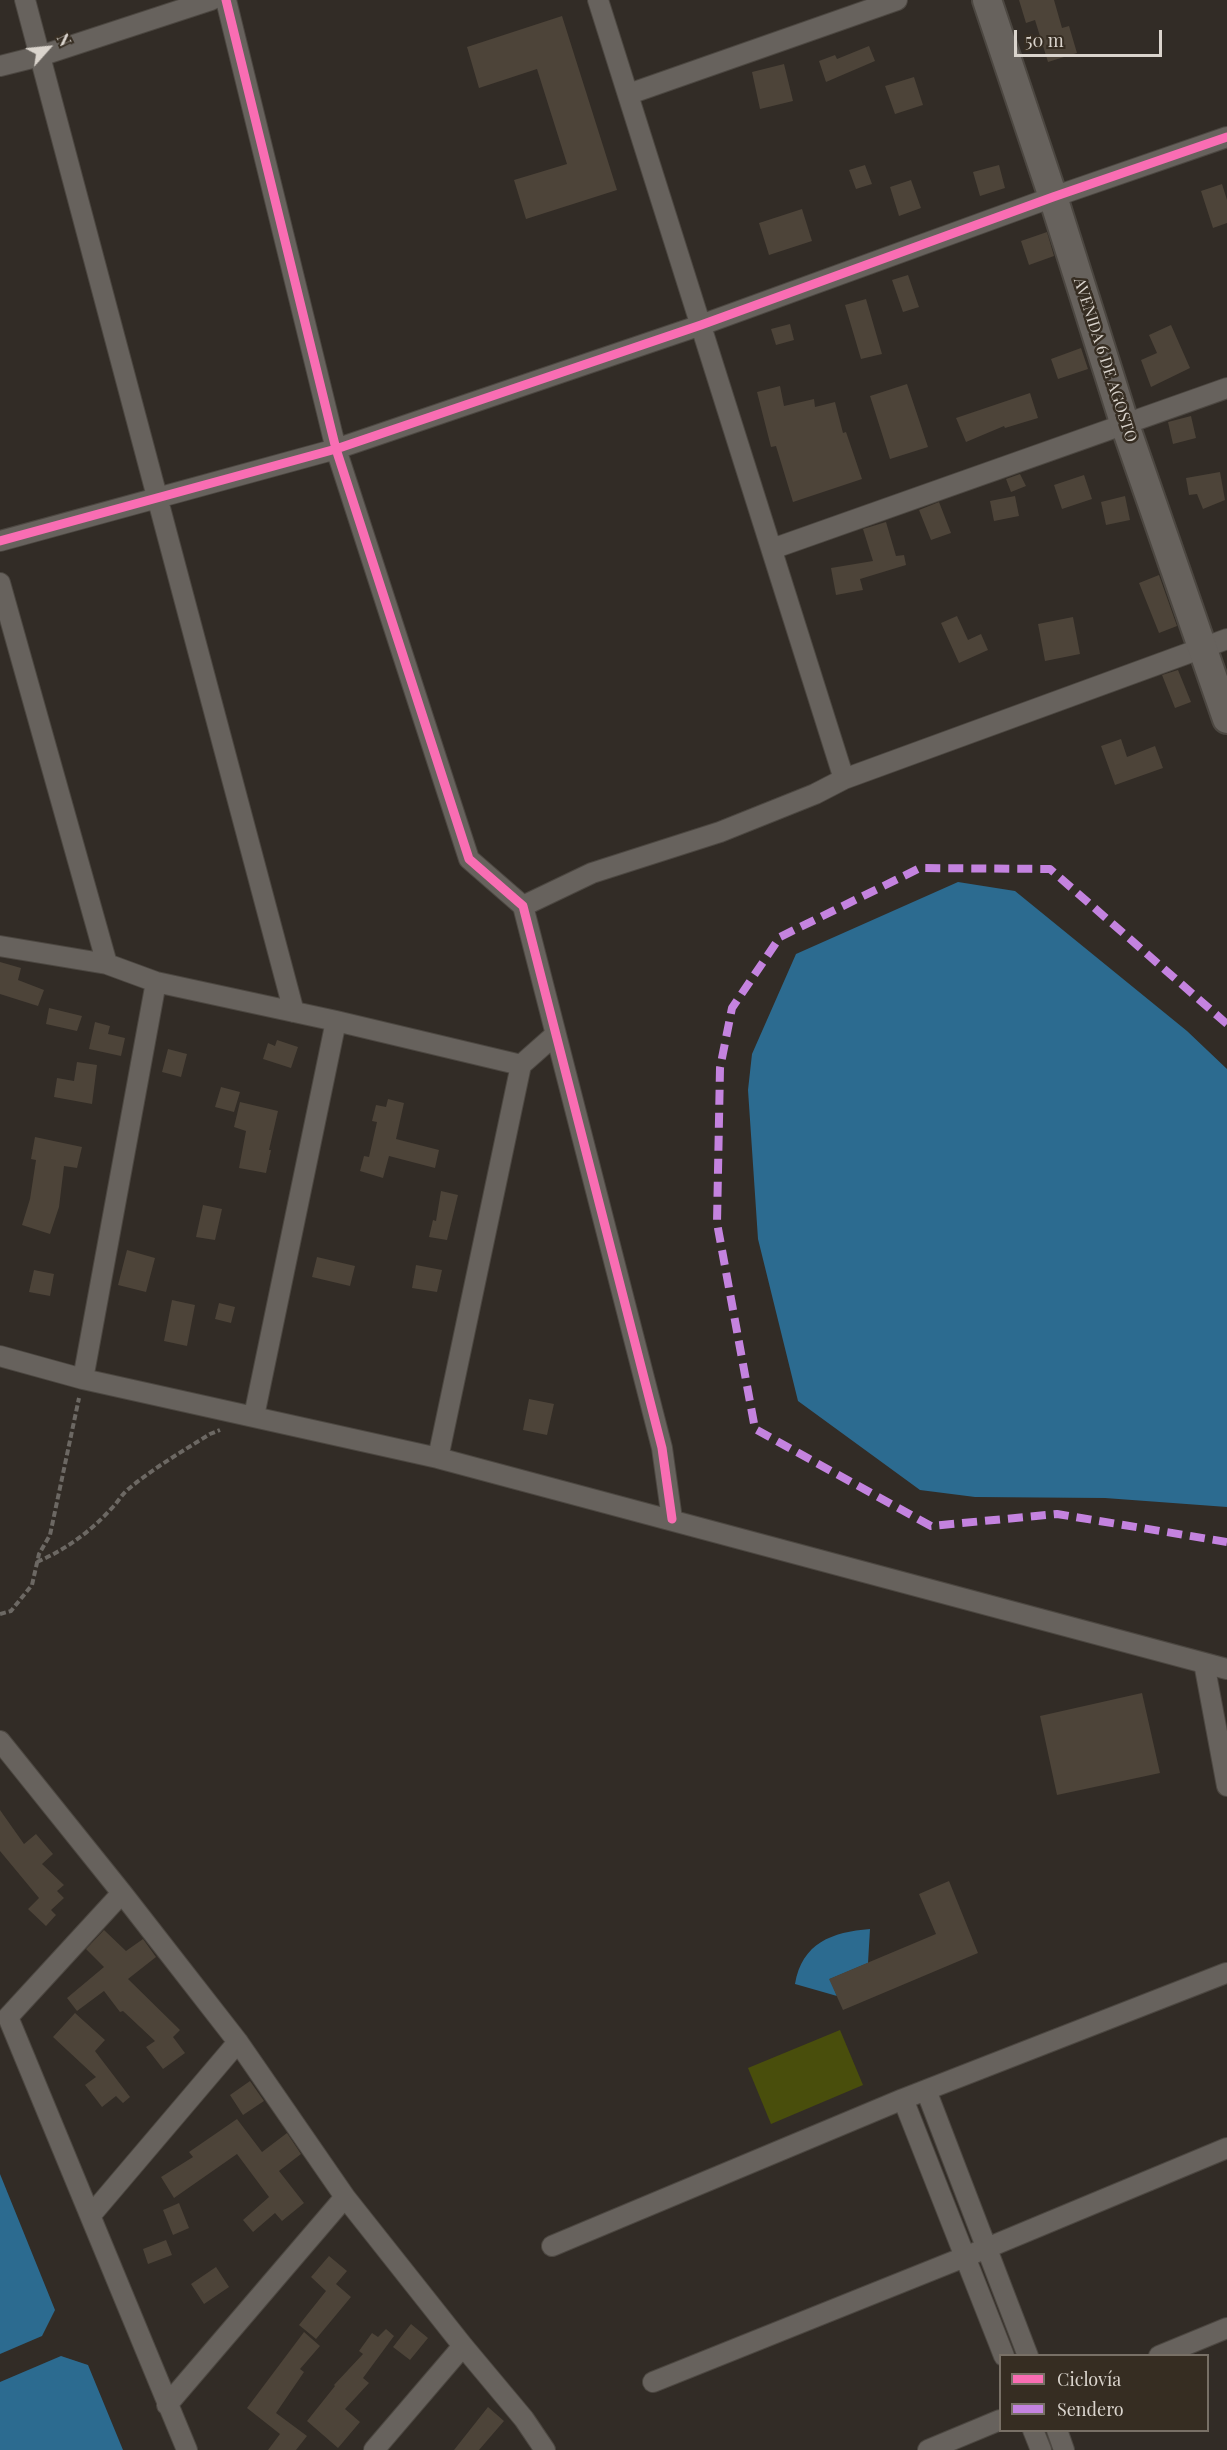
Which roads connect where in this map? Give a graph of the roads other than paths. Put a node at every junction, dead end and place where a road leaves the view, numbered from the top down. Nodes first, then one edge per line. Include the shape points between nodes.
1 (25, 0) edge
2 (211, 0) edge
3 (226, 0) edge
4 (598, 0) edge
5 (897, 0) edge
6 (987, 0) edge
7 (40, 56) junction
8 (0, 66) edge
9 (629, 94) junction
10 (1227, 137) edge
11 (1053, 197) junction
12 (701, 325) junction
13 (1227, 388) edge
14 (1125, 425) junction
15 (336, 449) junction
16 (156, 497) junction
17 (0, 541) edge
18 (772, 549) junction
19 (0, 583) edge
20 (1215, 643) edge
21 (1227, 719) edge
22 (844, 779) junction
23 (524, 906) junction
24 (0, 946) edge
25 (107, 964) junction
26 (156, 982) junction
27 (294, 1012) junction
28 (336, 1021) junction
29 (556, 1034) junction
30 (521, 1065) junction
31 (0, 1356) edge
32 (83, 1379) junction
33 (254, 1416) junction
34 (438, 1458) junction
35 (672, 1519) junction
36 (1204, 1663) junction
37 (1227, 1669) edge
38 (0, 1741) edge
39 (1227, 1786) edge
40 (122, 1893) junction
41 (1226, 1973) edge
42 (238, 2042) junction
43 (926, 2090) junction
44 (903, 2099) junction
45 (1227, 2148) edge
46 (345, 2197) junction
47 (91, 2215) junction
48 (552, 2246) dead end
49 (987, 2248) junction
50 (965, 2257) junction
51 (1227, 2328) edge
52 (463, 2346) junction
53 (1004, 2354) edge
54 (1028, 2354) edge
55 (1162, 2354) edge
56 (653, 2382) dead end
57 (167, 2405) junction
58 (999, 2420) edge
59 (1034, 2432) edge
60 (1058, 2432) edge
61 (186, 2450) edge
62 (374, 2450) edge
63 (545, 2450) edge
64 (928, 2450) edge
65 (1041, 2450) edge
66 (1064, 2450) edge

1 - 7 street
2 - 7 street
3 - 15 street
4 - 9 street
5 - 9 street
6 - 11 street, AVENIDA 6 DE AGOSTO
7 - 8 street
7 - 16 street
9 - 12 street
10 - 11 street
11 - 12 street
11 - 14 street, AVENIDA 6 DE AGOSTO
12 - 15 street
12 - 18 street
13 - 14 street
14 - 18 street
14 - 20 street, AVENIDA 6 DE AGOSTO
15 - 16 street
15 - 23 street via 469,860
16 - 17 street
16 - 27 street
18 - 22 street
19 - 25 street
20 - 21 street, AVENIDA 6 DE AGOSTO
20 - 22 street
22 - 23 street via 720,832 592,873
23 - 29 street
24 - 25 street
25 - 26 street
26 - 27 street
26 - 32 street
27 - 28 street
28 - 30 street
28 - 33 street
29 - 30 street
29 - 35 street via 662,1448
30 - 34 street
31 - 32 street
32 - 33 street
33 - 34 street
34 - 35 street
35 - 36 street
36 - 37 street
36 - 39 street
38 - 40 street
40 - 42 street
40 - 47 street via 8,2017
41 - 43 street
42 - 46 street
42 - 47 street
43 - 44 street
43 - 49 street
44 - 48 street
44 - 50 street
45 - 49 street
46 - 52 street
46 - 57 street
47 - 57 street
49 - 50 street
49 - 54 street
50 - 53 street
50 - 56 street
51 - 55 street
52 - 62 street
52 - 63 street
57 - 61 street
58 - 64 street
59 - 65 street
60 - 66 street

